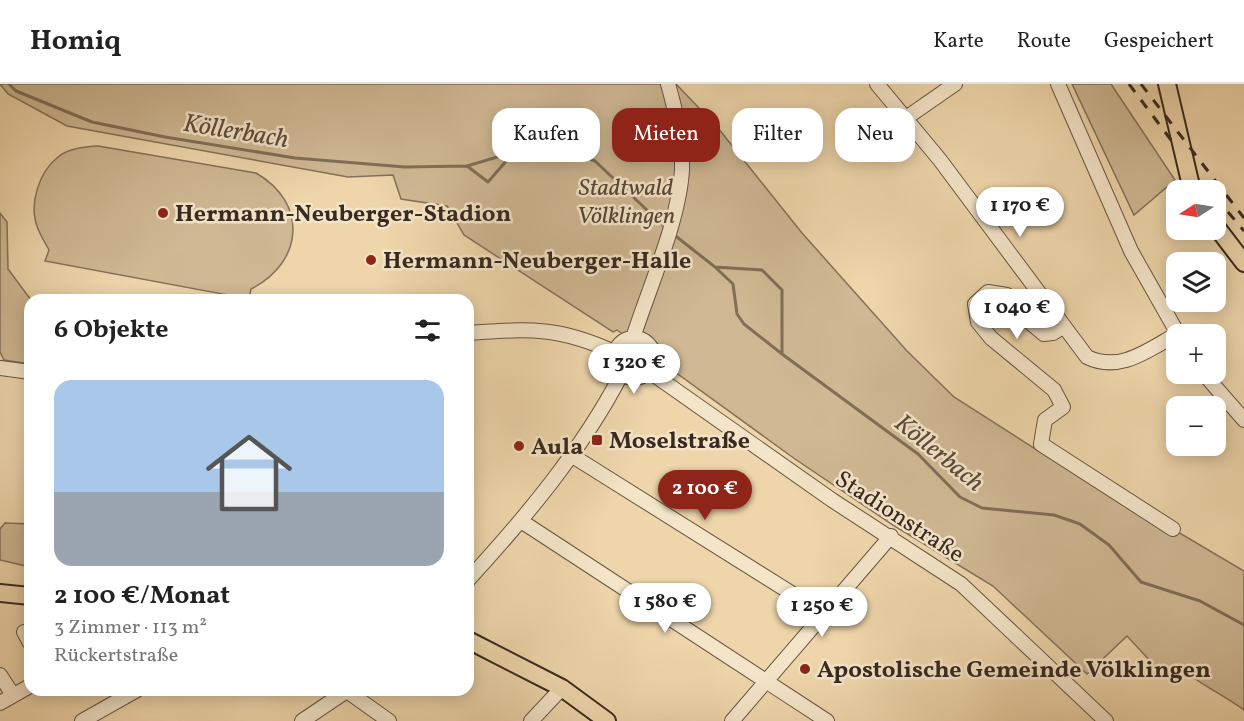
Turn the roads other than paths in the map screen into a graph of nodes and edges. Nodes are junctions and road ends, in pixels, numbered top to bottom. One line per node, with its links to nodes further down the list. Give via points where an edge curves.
1 (668, 84): 15 (street, via 678,126 682,171 668,232)
2 (877, 84): 6 (street)
3 (955, 84): 7 (street)
4 (1058, 84): 12 (street, via 1131,251)
5 (1167, 84): 9 (main road)
6 (897, 108)
7 (915, 112)
8 (915, 129): 13 (street)
9 (1190, 180)
10 (1226, 239): 11 (main road)
11 (1244, 263)
12 (1172, 324)
13 (1064, 326): 16 (street, via 1087,357 1099,363 1117,364); 26 (street, via 1044,334 1007,295 988,292 975,304 978,322 991,338 1054,390 1064,407 1046,420 1041,444)
14 (474, 333): 17 (street, via 551,330)
15 (633, 338): 17 (street, via 618,345); 20 (street, via 644,340 652,349)
16 (1166, 340)
17 (614, 352): 21 (street, via 613,361)
18 (0, 368): 19 (street)
19 (24, 371)
20 (650, 372): 21 (street, via 642,378); 27 (street, Stadionstraße, via 832,500)
21 (621, 375): 24 (street)
22 (1213, 384): 23 (street)
23 (1244, 420)
24 (571, 455): 25 (street); 31 (street)
25 (521, 521): 28 (street); 34 (street)
26 (1173, 529)
27 (891, 536): 31 (street); 49 (street, Stadionstraße, via 961,584)
28 (474, 573)
29 (0, 593): 30 (main road)
30 (24, 595)
31 (823, 613): 34 (street)
32 (474, 643): 35 (main road)
33 (0, 675): 37 (street)
34 (766, 680): 47 (street); 48 (street)
35 (562, 688): 45 (street); 46 (main road)
36 (24, 689): 37 (street)
37 (13, 695): 41 (street)
38 (125, 696): 42 (street)
39 (335, 696): 43 (street)
40 (347, 696): 44 (street)
41 (0, 703)
42 (81, 721)
43 (302, 721)
44 (389, 721)
45 (531, 721)
46 (607, 721)
47 (732, 721)
48 (826, 721)
49 (1106, 721)

